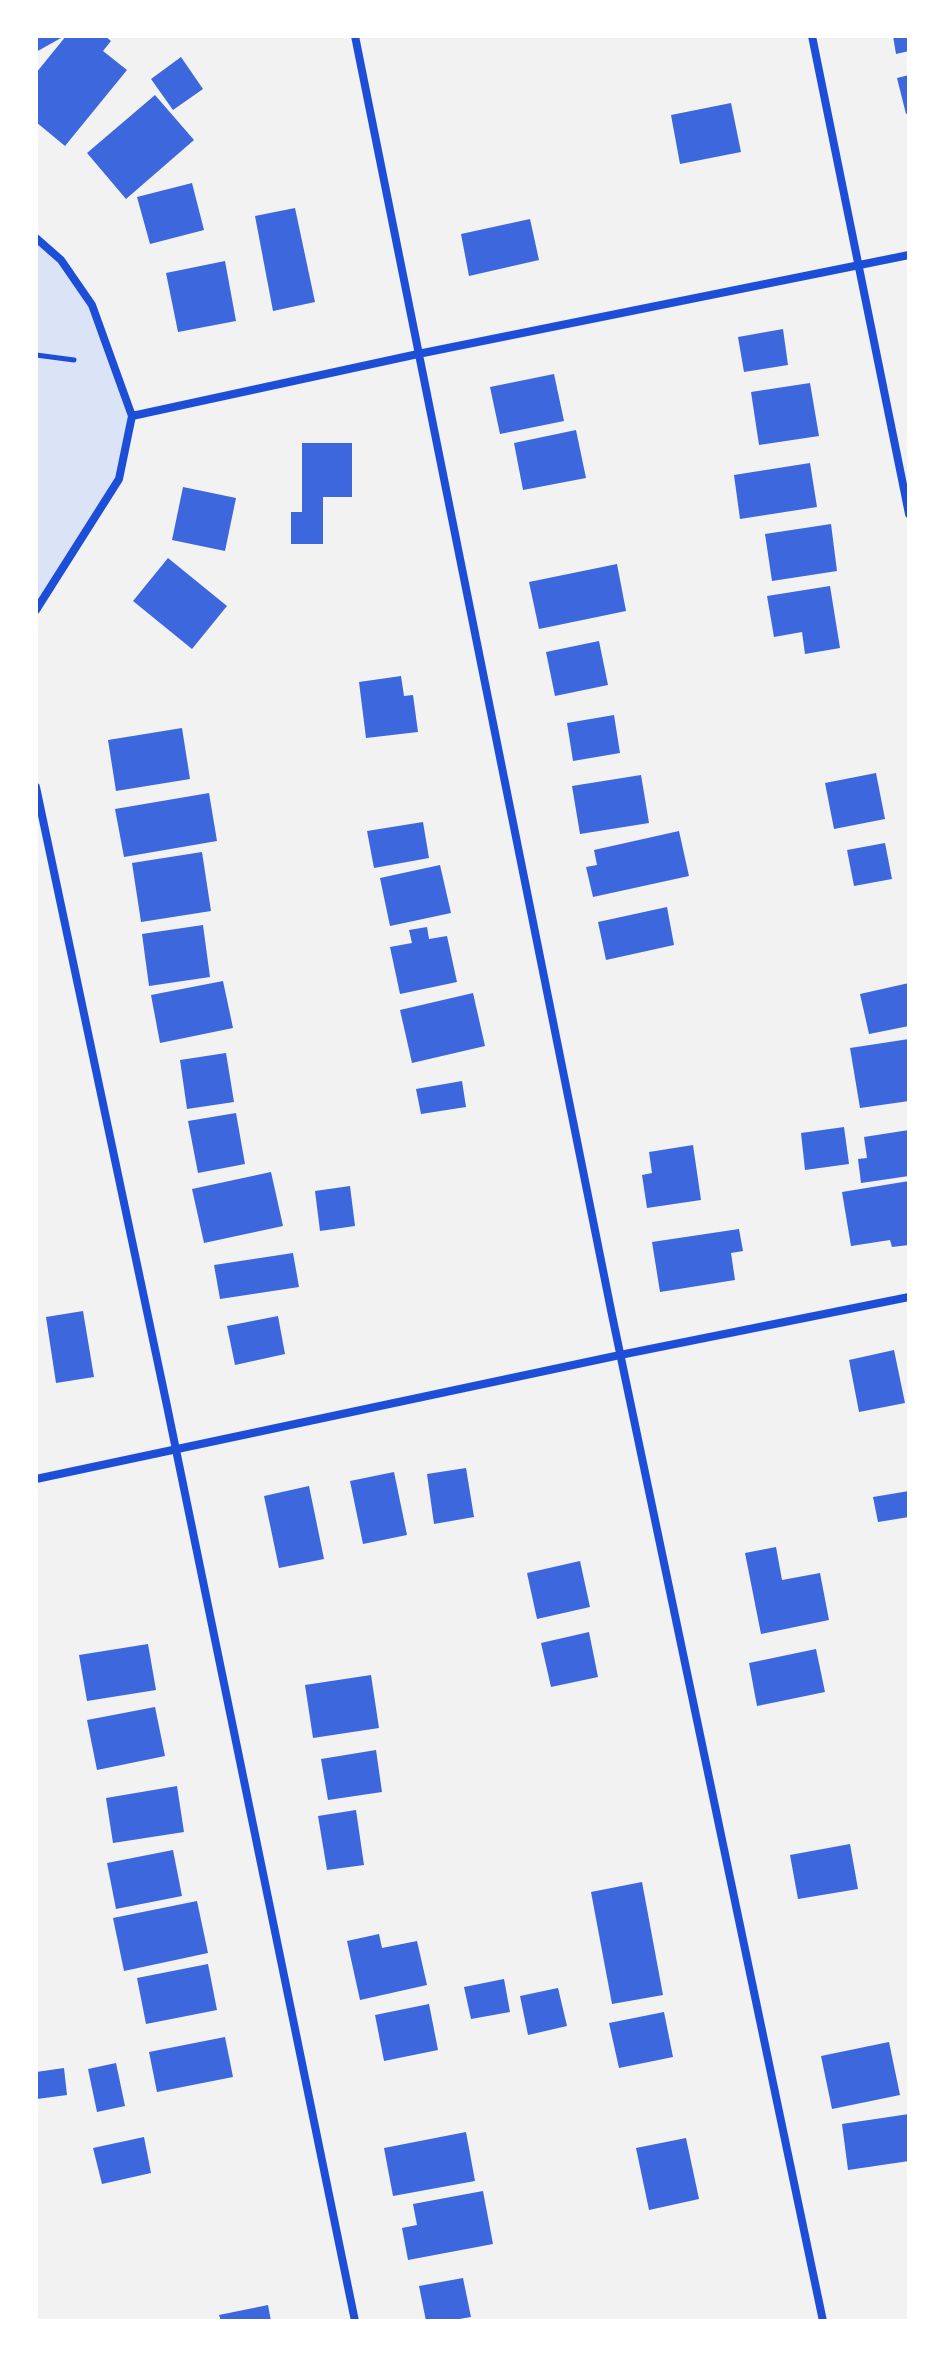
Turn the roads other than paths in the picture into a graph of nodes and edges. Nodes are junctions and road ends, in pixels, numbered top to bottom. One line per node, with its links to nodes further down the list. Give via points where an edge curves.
1 (355, 36): 6 (street)
2 (812, 36): 5 (street)
3 (36, 238): 7 (street, via 61,260 92,305)
4 (909, 255): 5 (street)
5 (858, 265): 6 (street); 8 (street)
6 (418, 354): 7 (street); 12 (street)
7 (132, 416): 9 (street, via 119,479)
8 (909, 514)
9 (36, 610)
10 (36, 787): 13 (street)
11 (909, 1297): 12 (street)
12 (620, 1355): 13 (street); 16 (street)
13 (176, 1451): 14 (street); 15 (street)
14 (36, 1479)
15 (355, 2321)
16 (823, 2321)

